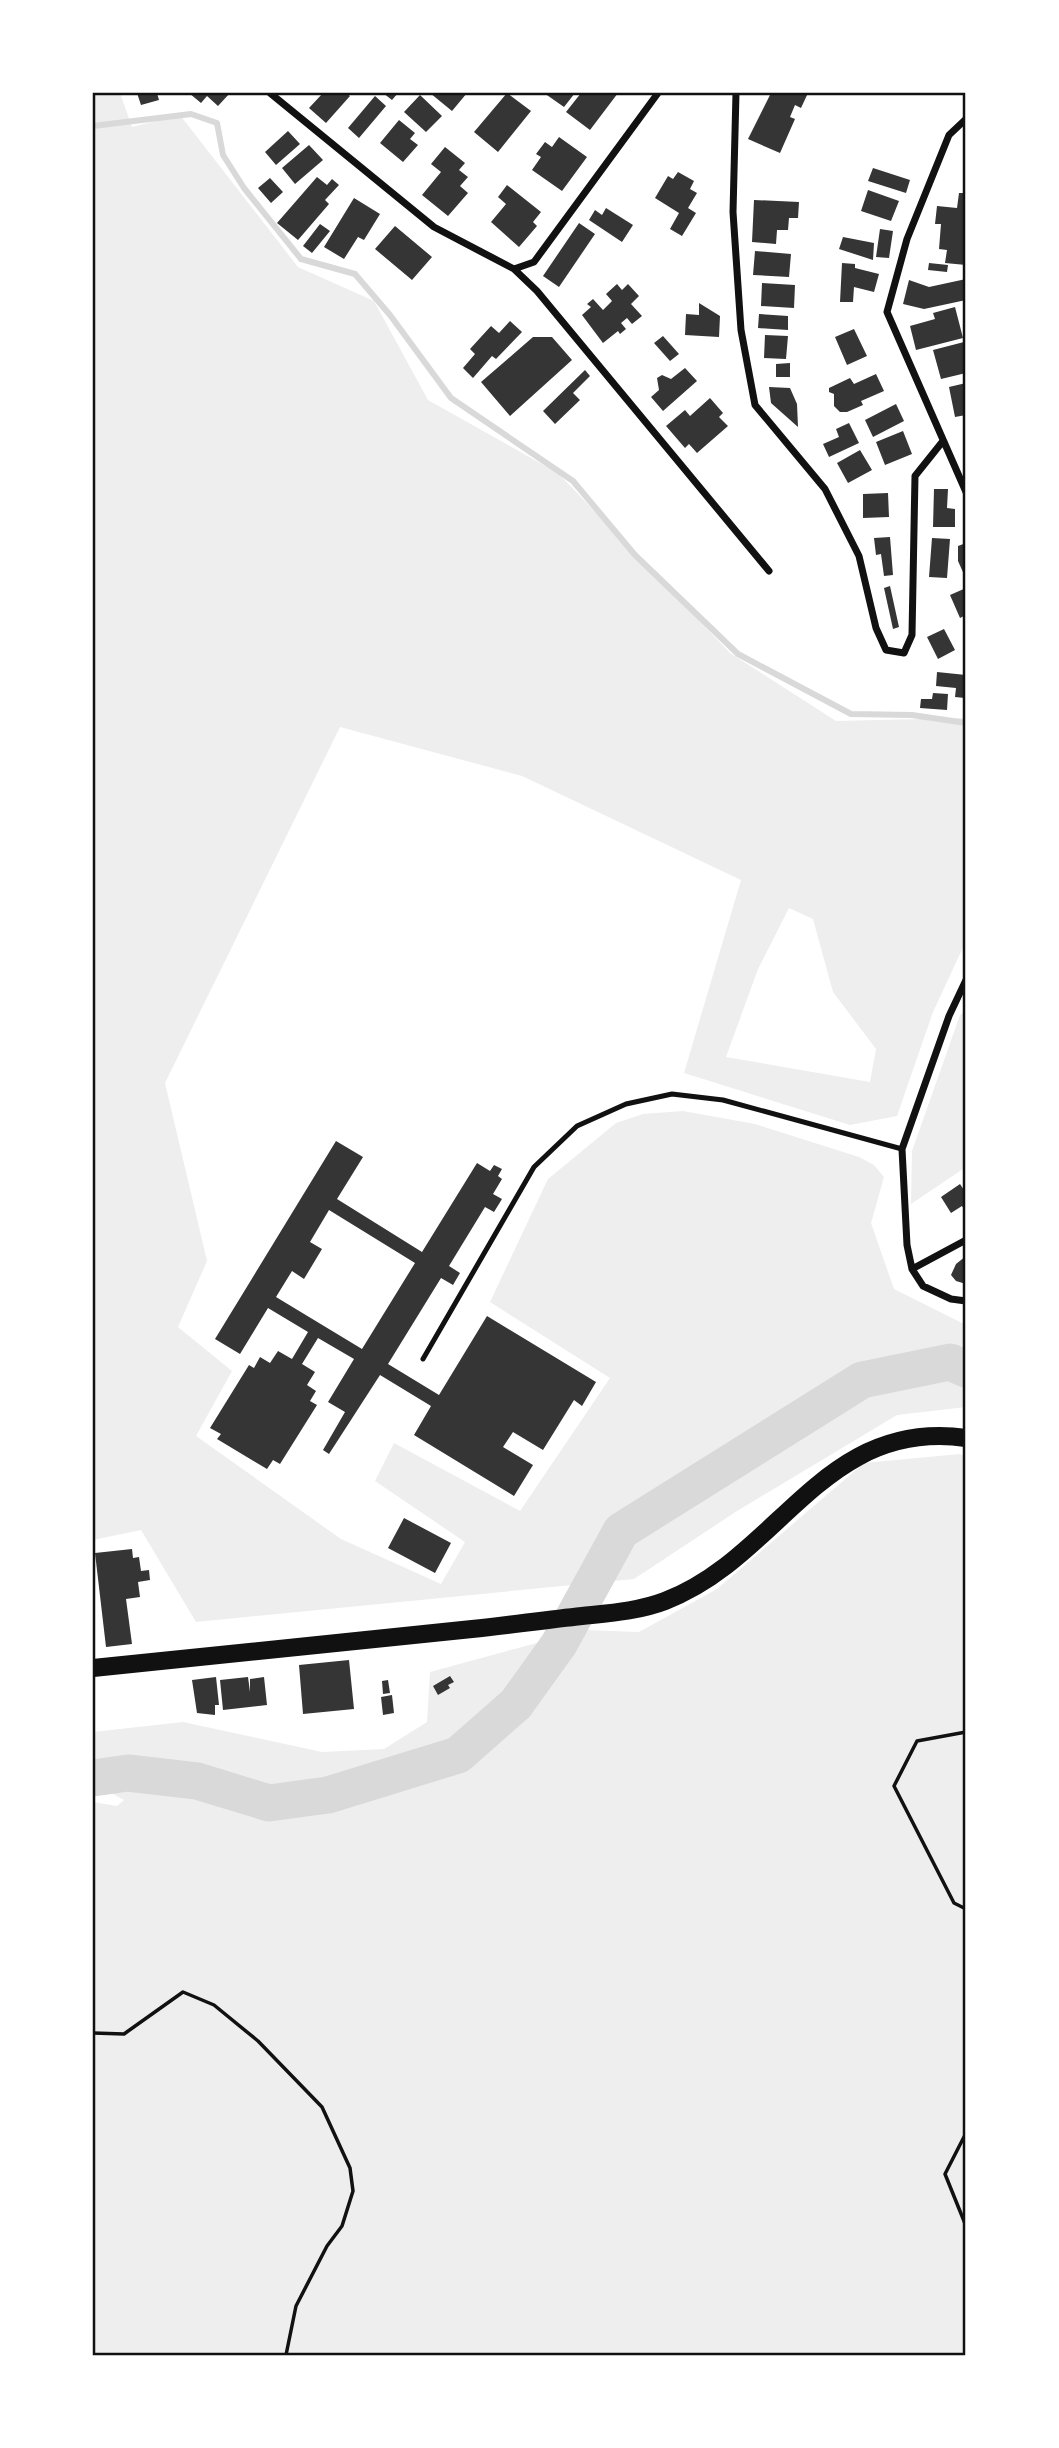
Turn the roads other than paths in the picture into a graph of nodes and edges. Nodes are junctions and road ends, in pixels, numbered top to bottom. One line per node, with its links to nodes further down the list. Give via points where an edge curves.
1 (270, 93): 5 (street, via 434,227)
2 (658, 93): 5 (street, via 534,262)
3 (736, 93): 6 (street, via 733,212 741,330 755,405 825,489 859,556 876,628 886,650 904,653 912,635 915,476)
4 (966, 118): 6 (street, via 949,135 907,239 887,312)
5 (514, 269): 8 (street, via 537,290)
6 (943, 441): 7 (street)
7 (966, 492)
8 (769, 571)
9 (966, 980): 10 (street)
10 (902, 1149): 12 (street); 14 (lane, via 723,1100 672,1094 626,1104 589,1120 534,1167)
11 (966, 1240): 12 (street)
12 (912, 1269): 13 (street, via 923,1286)
13 (966, 1301)
14 (424, 1359)
15 (966, 1438): 16 (main road, via 925,1436 861,1454 830,1474 712,1577 664,1601 507,1625)
16 (93, 1668)

